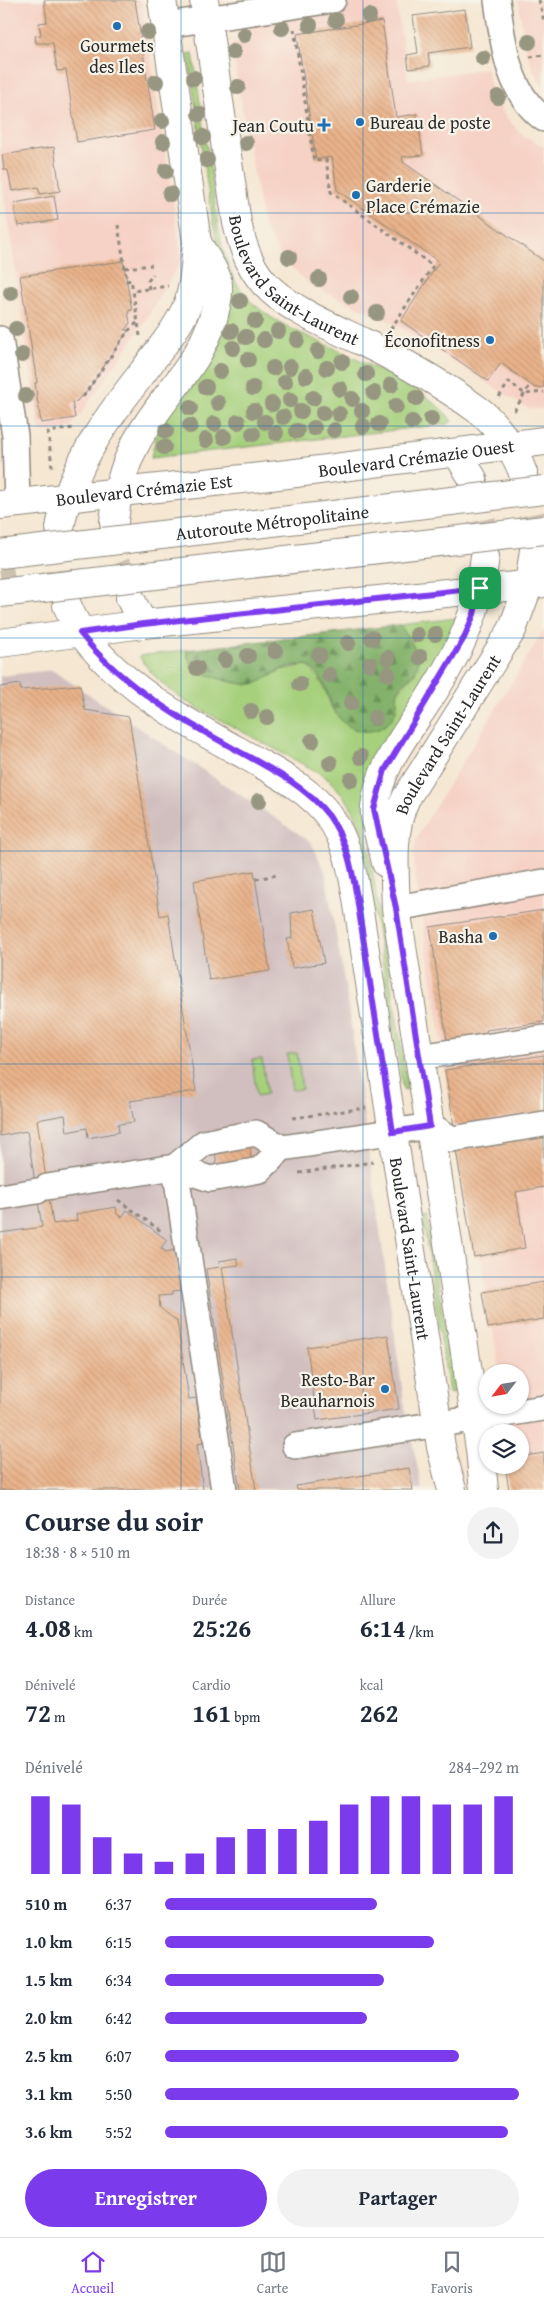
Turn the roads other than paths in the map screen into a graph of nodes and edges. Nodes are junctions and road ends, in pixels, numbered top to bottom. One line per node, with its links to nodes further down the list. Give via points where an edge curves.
1 (333, 0): 3 (street)
2 (497, 0): 5 (street, via 507,60 517,87)
3 (205, 9): 4 (street); 9 (main road, Boulevard Saint-Laurent, via 237,223 244,251 255,271 270,289 295,307 403,362 472,405 490,420)
4 (164, 13): 6 (main road)
5 (544, 119)
6 (197, 242): 15 (main road, via 217,279 217,301 211,329 200,352 140,435 126,464); 16 (main road, via 193,281 182,315 102,427)
7 (0, 339): 17 (street, via 15,436)
8 (544, 442): 9 (main road, Boulevard Crémazie Ouest)
9 (509, 446): 10 (main road, Boulevard Crémazie Ouest); 11 (main road, Boulevard Saint-Laurent)
10 (457, 453): 12 (main road, Boulevard Crémazie Ouest); 13 (main road)
11 (523, 473)
12 (288, 474): 15 (main road, Boulevard Crémazie Est)
13 (473, 479)
14 (544, 490): 21 (main road, Autoroute Métropolitaine, bridge)
15 (118, 493): 16 (main road, Boulevard Crémazie Est); 18 (main road)
16 (67, 498): 17 (main road, Boulevard Crémazie Est); 19 (main road)
17 (8, 504)
18 (114, 522)
19 (60, 528)
20 (539, 540): 23 (main road, Boulevard Saint-Laurent); 25 (main road, bridge)
21 (0, 554)
22 (485, 556): 24 (main road)
23 (536, 583): 24 (main road); 32 (main road, Boulevard Saint-Laurent, via 507,640 403,805 395,846)
24 (480, 588): 28 (main road); 32 (main road, via 464,638 395,752 380,784 374,809)
25 (0, 593)
26 (130, 598): 28 (main road)
27 (67, 605): 29 (main road, Boulevard Saint-Laurent)
28 (143, 624): 29 (main road)
29 (80, 633): 30 (main road); 37 (main road, Boulevard Saint-Laurent, via 119,674 163,706 304,791 339,831 355,883)
30 (0, 643)
31 (544, 882): 32 (street)
32 (396, 908): 34 (main road, Boulevard Saint-Laurent)
33 (544, 1038): 34 (street)
34 (419, 1057): 36 (main road, Boulevard Saint-Laurent)
35 (544, 1124): 36 (street, via 452,1139)
36 (430, 1126): 37 (street); 42 (main road, Boulevard Saint-Laurent)
37 (393, 1132): 38 (street); 42 (main road, Boulevard Saint-Laurent)
38 (282, 1148): 39 (street, via 260,1170 239,1174 210,1179); 39 (street, via 256,1134 228,1138 204,1143)
39 (175, 1167): 40 (street); 44 (street)
40 (0, 1197)
41 (544, 1408): 42 (street)
42 (456, 1421): 43 (street); 45 (main road, Boulevard Saint-Laurent); 46 (main road, Boulevard Saint-Laurent, via 483,1472)
43 (295, 1446)
44 (224, 1490)
45 (452, 1490)
46 (484, 1490)

